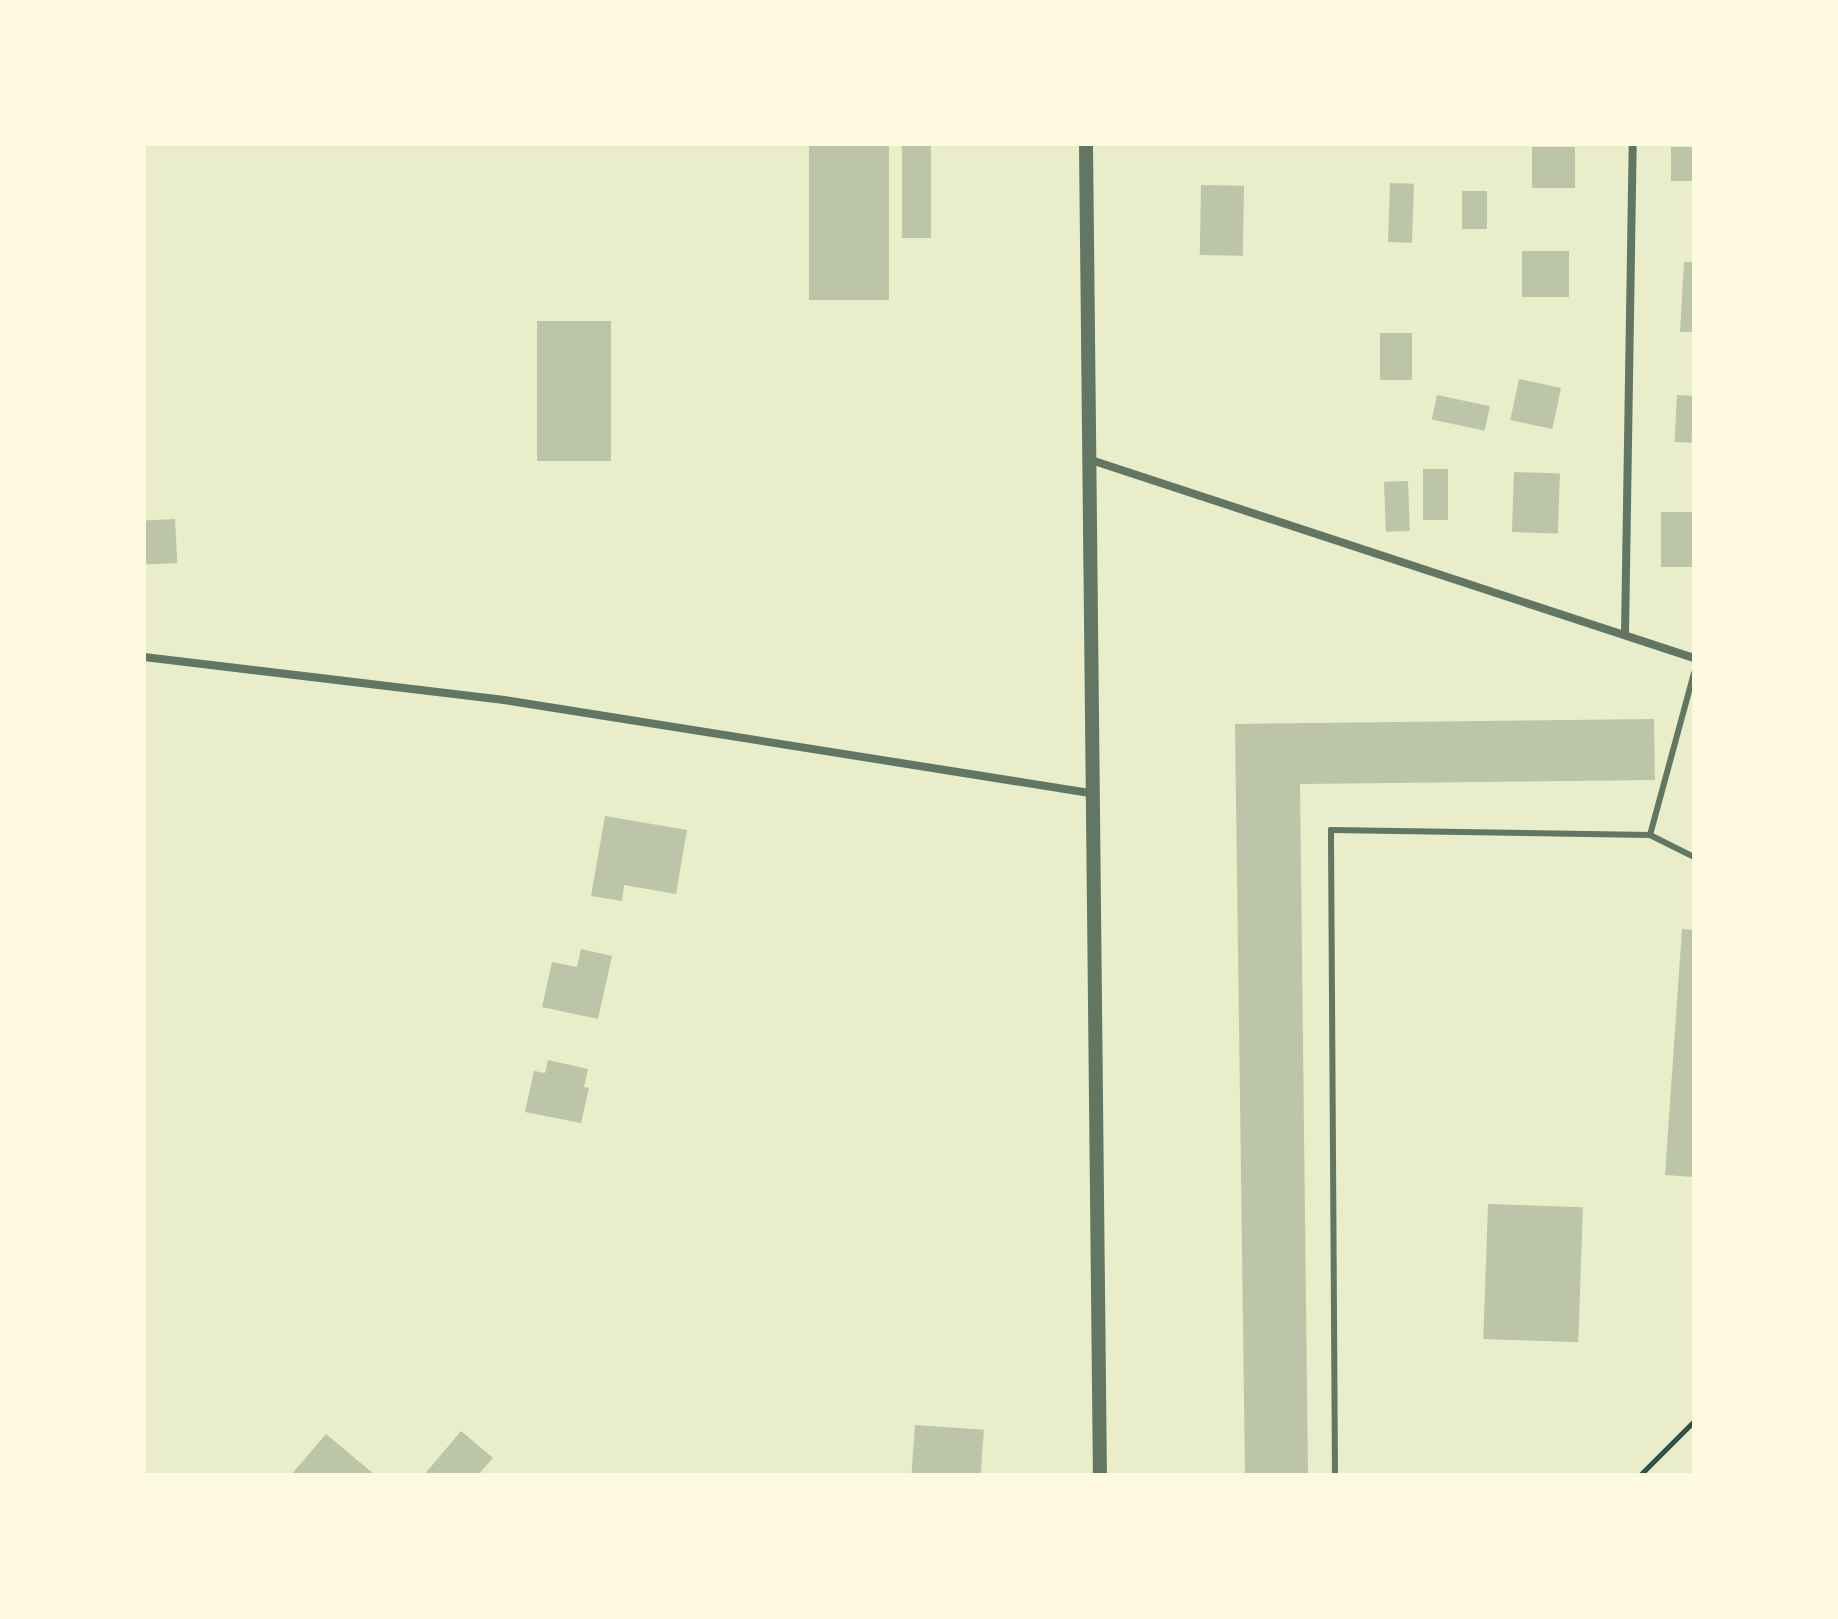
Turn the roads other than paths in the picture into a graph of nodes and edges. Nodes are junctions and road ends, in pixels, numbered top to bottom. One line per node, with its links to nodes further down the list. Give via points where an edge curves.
1 (1086, 144): 3 (street)
2 (1633, 144): 4 (street)
3 (1091, 460): 4 (street); 8 (street)
4 (1625, 634): 6 (street)
5 (144, 657): 8 (street, via 504,700)
6 (1694, 658)
7 (1694, 673): 9 (lane)
8 (1090, 793): 11 (street)
9 (1650, 835): 10 (lane); 12 (lane, via 1331,830)
10 (1694, 857)
11 (1100, 1475)
12 (1335, 1475)

